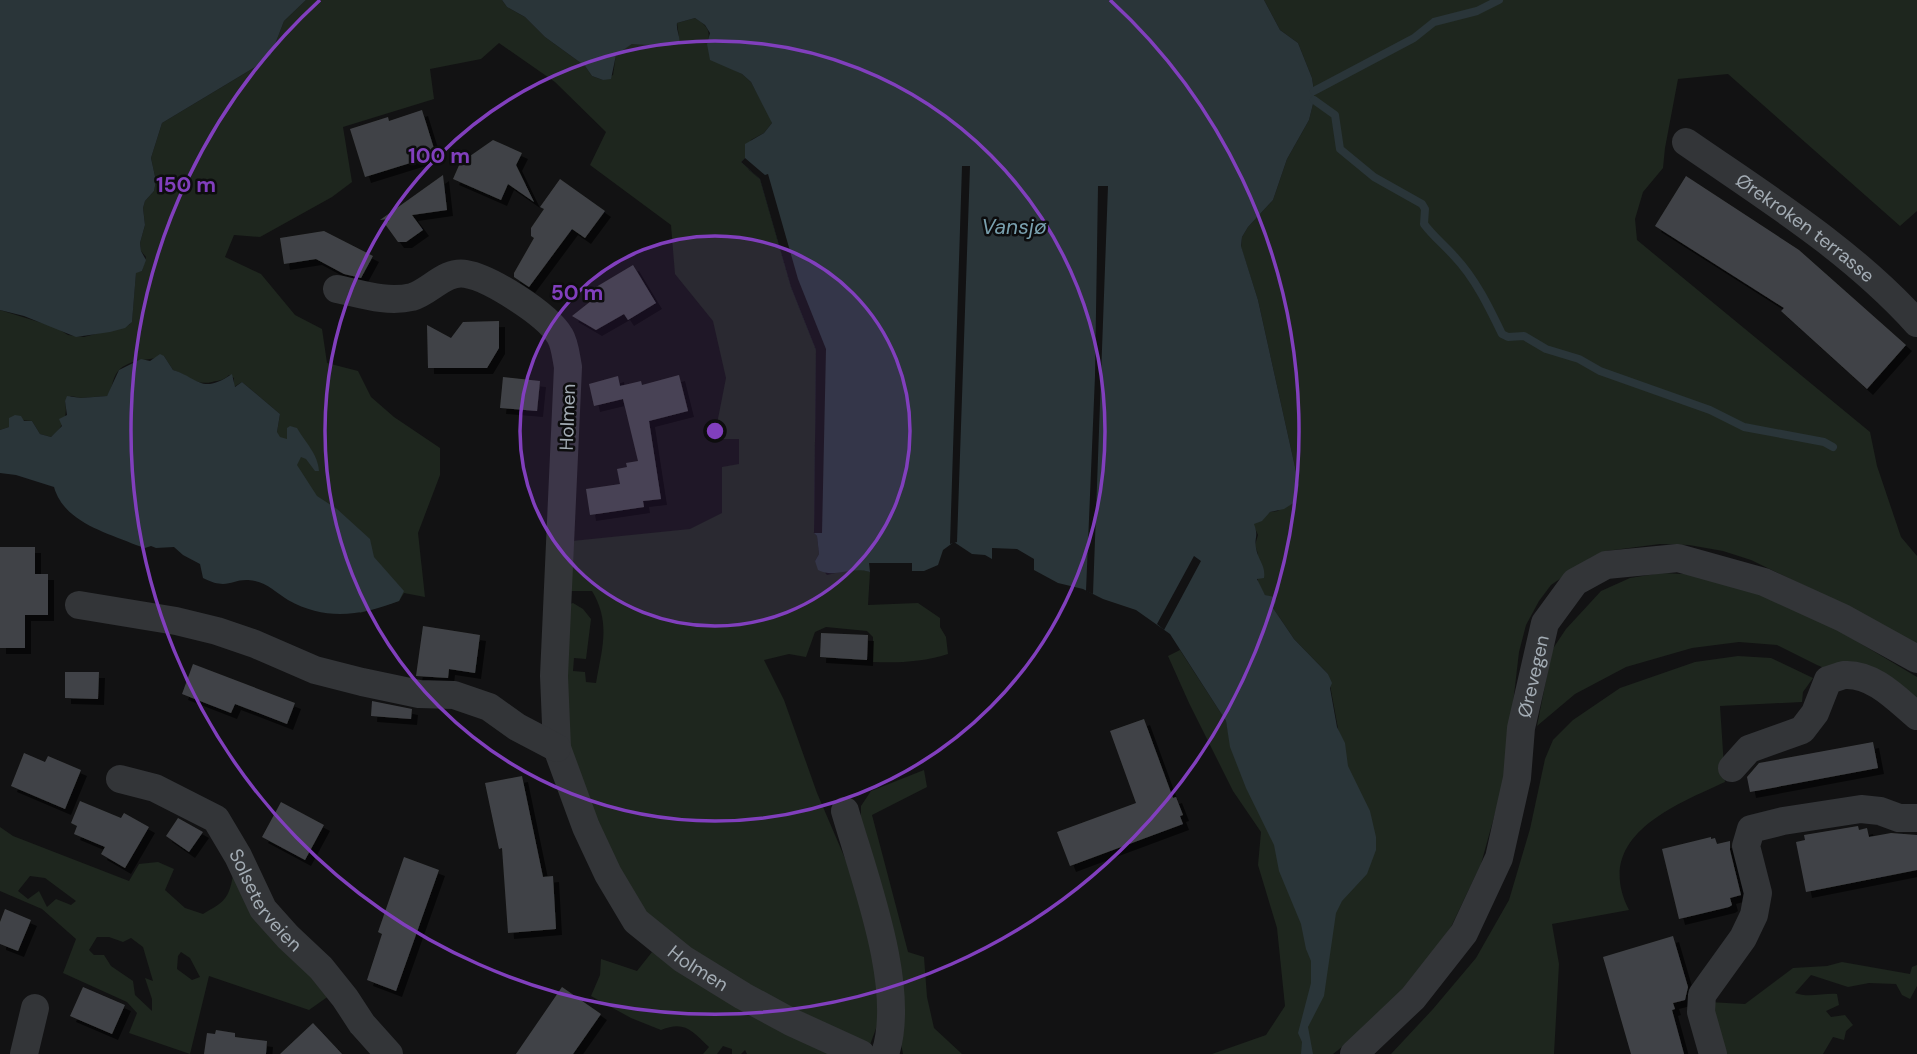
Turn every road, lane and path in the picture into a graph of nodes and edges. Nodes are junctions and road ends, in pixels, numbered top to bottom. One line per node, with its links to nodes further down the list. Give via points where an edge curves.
1 (1686, 142): 3 (street, Ørekroken terrasse, via 1850,257)
2 (337, 289): 7 (street, Holmen, via 383,299 413,297 448,276 464,273 520,300 560,336 568,367 554,676)
3 (1917, 323)
4 (79, 605): 7 (street, via 217,631 315,670 362,682 419,694 454,695 489,707)
5 (1917, 659): 17 (street, Ørevegen, via 1764,582 1678,558 1606,565 1575,582 1545,622 1499,858 1464,933 1413,998)
6 (1917, 716): 8 (street, via 1868,680 1845,675 1828,680 1815,713 1802,730 1749,749)
7 (557, 748): 15 (street, Holmen, via 586,827 636,921 683,959 743,996)
8 (1732, 768)
9 (120, 779): 14 (street, Solseterveien, via 155,788 216,819 263,909 321,968)
10 (845, 811): 16 (street, via 885,955 891,1012)
11 (1917, 818): 18 (street, via 1861,808 1751,829 1746,846 1758,893 1754,915 1702,995 1701,1012)
12 (36, 1008): 13 (street)
13 (24, 1054)
14 (389, 1054)
15 (861, 1054)
16 (885, 1054)
17 (1354, 1054)
18 (1713, 1054)

